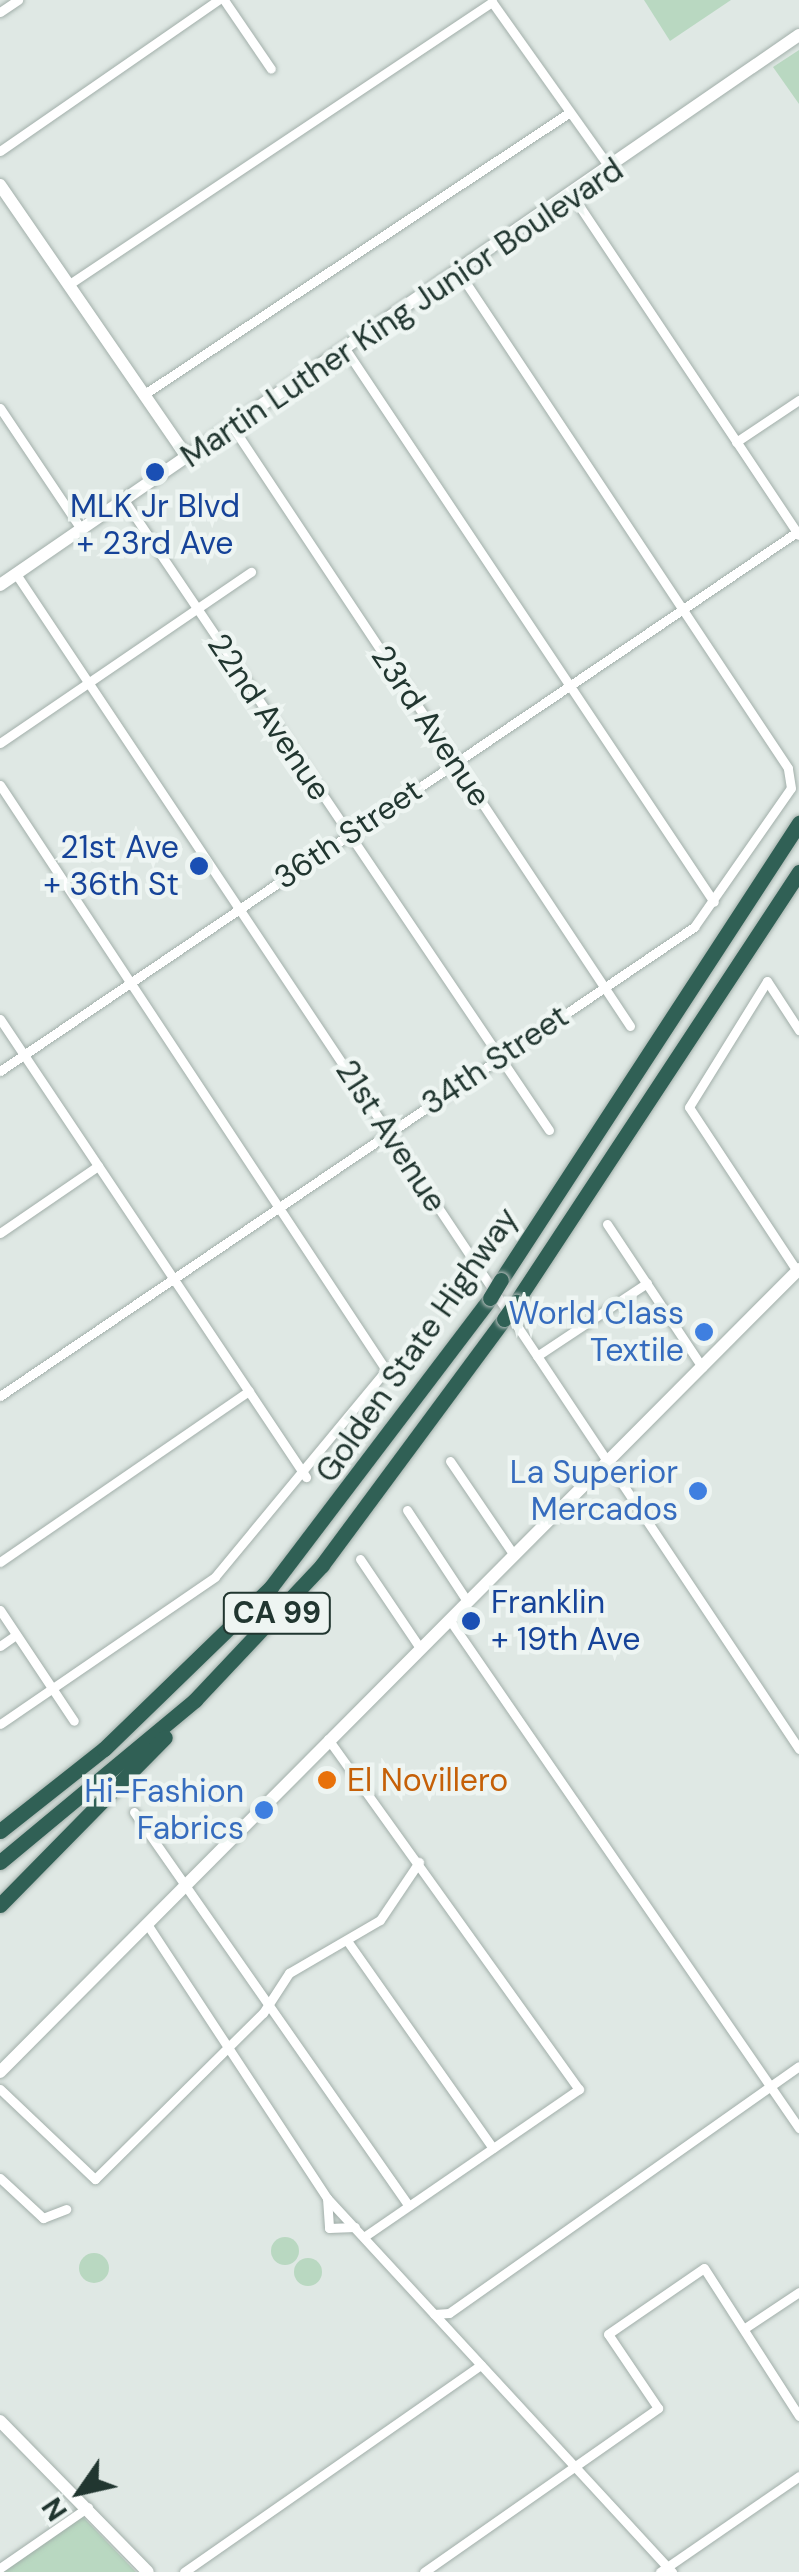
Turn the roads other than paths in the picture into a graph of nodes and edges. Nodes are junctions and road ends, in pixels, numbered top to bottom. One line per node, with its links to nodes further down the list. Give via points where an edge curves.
1 (18, 0): 4 (street)
2 (221, 0): 6 (street); 8 (street)
3 (492, 2): 7 (street); 13 (street)
4 (0, 12)
5 (799, 36): 9 (main road, Martin Luther King Junior Boulevard)
6 (271, 69)
7 (567, 114): 9 (street); 15 (street)
8 (0, 152)
9 (612, 172): 11 (main road, Martin Luther King Junior Boulevard)
10 (0, 185): 13 (main road)
11 (574, 198): 12 (main road, Martin Luther King Junior Boulevard); 19 (street)
12 (460, 274): 14 (main road, Martin Luther King Junior Boulevard); 28 (street)
13 (68, 284): 15 (main road)
14 (346, 350): 18 (main road, Martin Luther King Junior Boulevard); 30 (street)
15 (143, 395): 20 (main road)
16 (799, 400): 19 (street)
17 (0, 408): 22 (street)
18 (232, 426): 20 (main road, Martin Luther King Junior Boulevard); 32 (street, 23rd Avenue)
19 (736, 442): 23 (street)
20 (187, 457): 21 (main road, Martin Luther King Junior Boulevard)
21 (124, 500): 22 (main road, Martin Luther King Junior Boulevard); 27 (street, 22nd Avenue)
22 (81, 530): 25 (main road, Martin Luther King Junior Boulevard)
23 (798, 533): 28 (street, 36th Street)
24 (251, 572): 27 (street)
25 (16, 574): 26 (main road, Martin Luther King Junior Boulevard); 29 (street, 21st Avenue)
26 (0, 585)
27 (197, 609): 29 (street); 35 (street, 22nd Avenue)
28 (684, 611): 30 (street, 36th Street); 37 (street, 34th Street, via 792,778)
29 (89, 682): 31 (street); 38 (street, 21st Avenue)
30 (569, 685): 32 (street, 36th Street); 37 (street)
31 (0, 742)
32 (455, 762): 35 (street, 36th Street); 40 (street, 23rd Avenue)
33 (0, 785): 39 (street)
34 (799, 823): 80 (highway, Golden State Highway / CA 99, bridge, via 490,1298 271,1587 104,1750)
35 (348, 835): 38 (street, 36th Street); 45 (street, 22nd Avenue)
36 (799, 872): 74 (highway, Golden State Highway / CA 99, bridge, via 394,1477)
37 (714, 902): 40 (street, 34th Street, via 694,927)
38 (240, 908): 39 (street, 36th Street); 48 (street, 21st Avenue)
39 (131, 982): 44 (street, 36th Street); 50 (street)
40 (604, 986): 42 (street, 23rd Avenue); 45 (street, 34th Street)
41 (0, 1018): 44 (street)
42 (630, 1026)
43 (799, 1030): 53 (street, via 766,981 689,1107)
44 (24, 1054): 46 (street, 36th Street); 49 (street)
45 (497, 1058): 47 (street, 22nd Avenue); 48 (street, 34th Street)
46 (0, 1070)
47 (549, 1130)
48 (388, 1132): 50 (street, 34th Street); 56 (street, 21st Avenue)
49 (98, 1166): 52 (street); 54 (street)
50 (282, 1207): 54 (street, 34th Street); 62 (street, via 386,1370)
51 (607, 1224): 55 (street)
52 (0, 1232)
53 (798, 1270): 57 (main road)
54 (173, 1278): 58 (street); 59 (street, 34th Street)
55 (646, 1284): 56 (street); 57 (street)
56 (537, 1356): 61 (street, 21st Avenue)
57 (702, 1367): 61 (main road)
58 (248, 1392): 62 (street); 66 (street)
59 (0, 1396)
60 (450, 1461): 64 (street)
61 (606, 1464): 64 (main road); 78 (street, 21st Avenue)
62 (306, 1477): 73 (street, via 215,1577)
63 (407, 1510): 67 (street)
64 (514, 1555): 67 (main road)
65 (360, 1559): 72 (street)
66 (0, 1562)
67 (468, 1601): 69 (main road)
68 (0, 1610): 70 (street)
69 (450, 1618): 72 (main road); 91 (street)
70 (16, 1635): 71 (street); 73 (street)
71 (0, 1646)
72 (420, 1648): 77 (main road)
73 (53, 1689): 75 (street); 76 (street)
74 (195, 1700): 81 (highway, Golden State Highway / CA 99); 84 (highway)
75 (74, 1721)
76 (0, 1724)
77 (328, 1739): 82 (street); 83 (main road)
78 (799, 1749)
79 (134, 1812): 83 (street)
80 (0, 1831)
81 (0, 1862)
82 (419, 1862): 86 (street, via 380,1920); 94 (street, via 579,2089)
83 (185, 1882): 85 (main road); 87 (street)
84 (0, 1905)
85 (146, 1924): 88 (street); 90 (main road)
86 (348, 1942): 87 (street, via 299,1965); 94 (street)
87 (268, 2003): 88 (street); 97 (street)
88 (228, 2046): 92 (street, via 95,2179); 96 (street)
89 (799, 2066): 91 (street)
90 (0, 2071)
91 (770, 2086): 93 (street); 102 (street, via 449,2313)
92 (0, 2089)
93 (799, 2128)
94 (493, 2148): 97 (street)
95 (0, 2178): 98 (street, via 43,2218)
96 (328, 2198): 99 (street); 99 (street, via 329,2228)
97 (409, 2206): 100 (street)
98 (66, 2209)
99 (355, 2228): 100 (street)
100 (364, 2237): 102 (street)
101 (799, 2292): 103 (street)
102 (434, 2314): 104 (street)
103 (745, 2328): 105 (street); 107 (street, via 704,2268 608,2334 658,2408)
104 (481, 2365): 107 (street); 113 (street)
105 (799, 2416)
106 (3, 2428): 109 (main road)
107 (575, 2466): 111 (street); 114 (street)
108 (799, 2476): 111 (street)
109 (88, 2507): 110 (street); 112 (main road)
110 (0, 2568)
111 (667, 2570)
112 (148, 2572)
113 (184, 2572)
114 (424, 2572)

